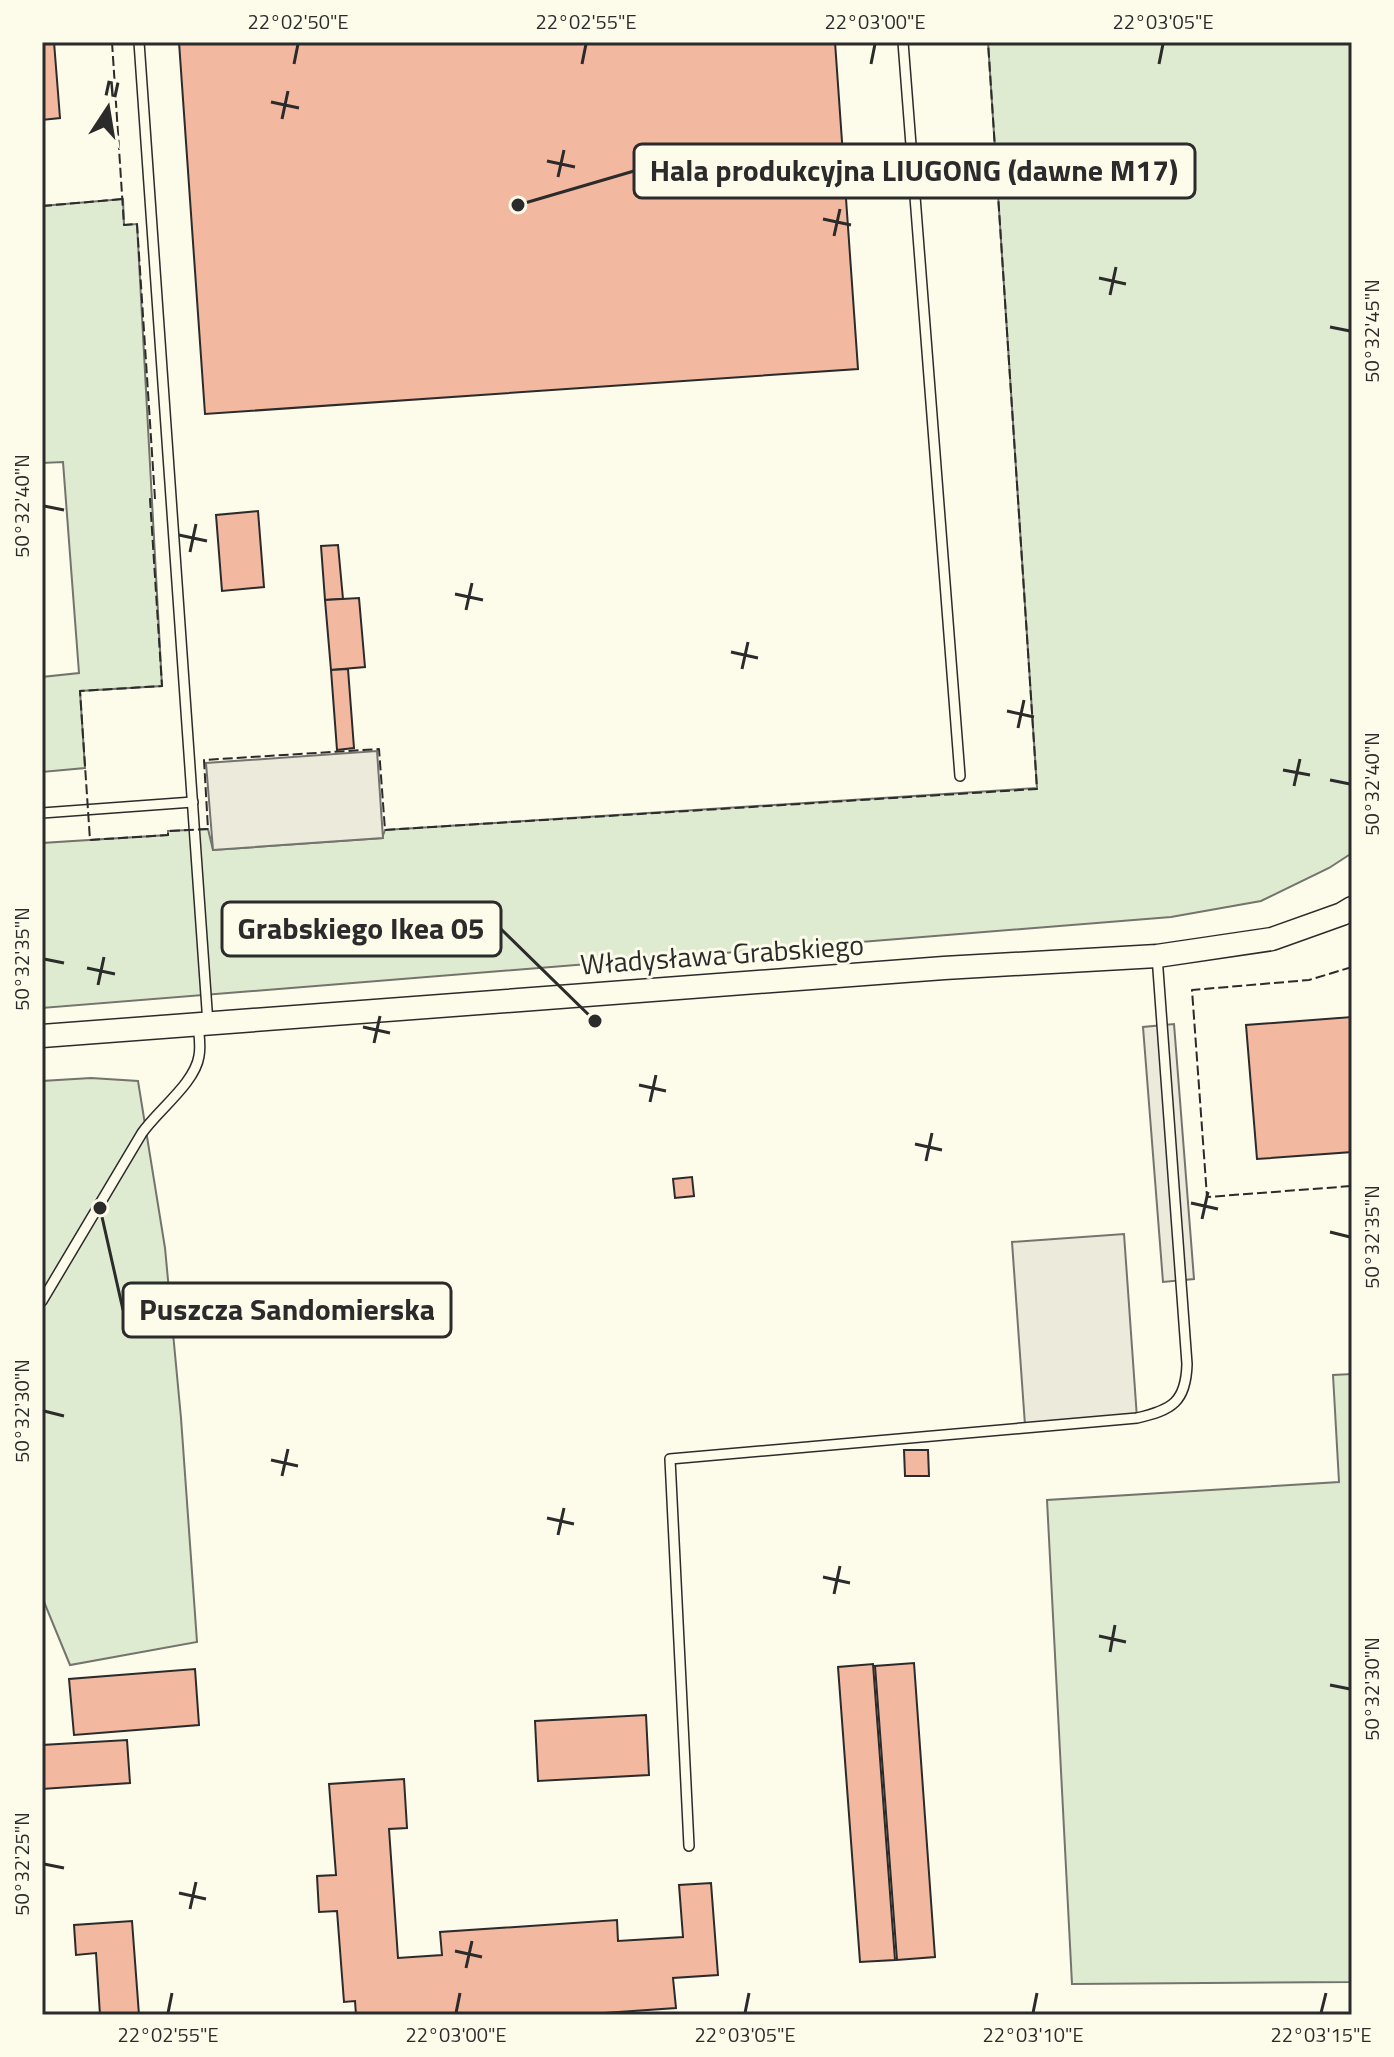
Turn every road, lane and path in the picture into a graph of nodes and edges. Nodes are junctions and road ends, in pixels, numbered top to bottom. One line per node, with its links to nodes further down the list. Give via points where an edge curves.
1 (139, 42): 4 (lane)
2 (903, 42): 3 (lane)
3 (960, 776)
4 (193, 802): 5 (lane); 8 (lane)
5 (42, 813)
6 (1352, 908): 7 (street, Władysława Grabskiego, via 1272,939)
7 (1157, 956): 8 (street, Władysława Grabskiego); 11 (lane, via 1187,1364 1181,1396 1171,1407 1137,1418 670,1459)
8 (203, 1024): 9 (street, Władysława Grabskiego); 10 (lane, via 195,1069 142,1133)
9 (42, 1036)
10 (42, 1301)
11 (689, 1846)

